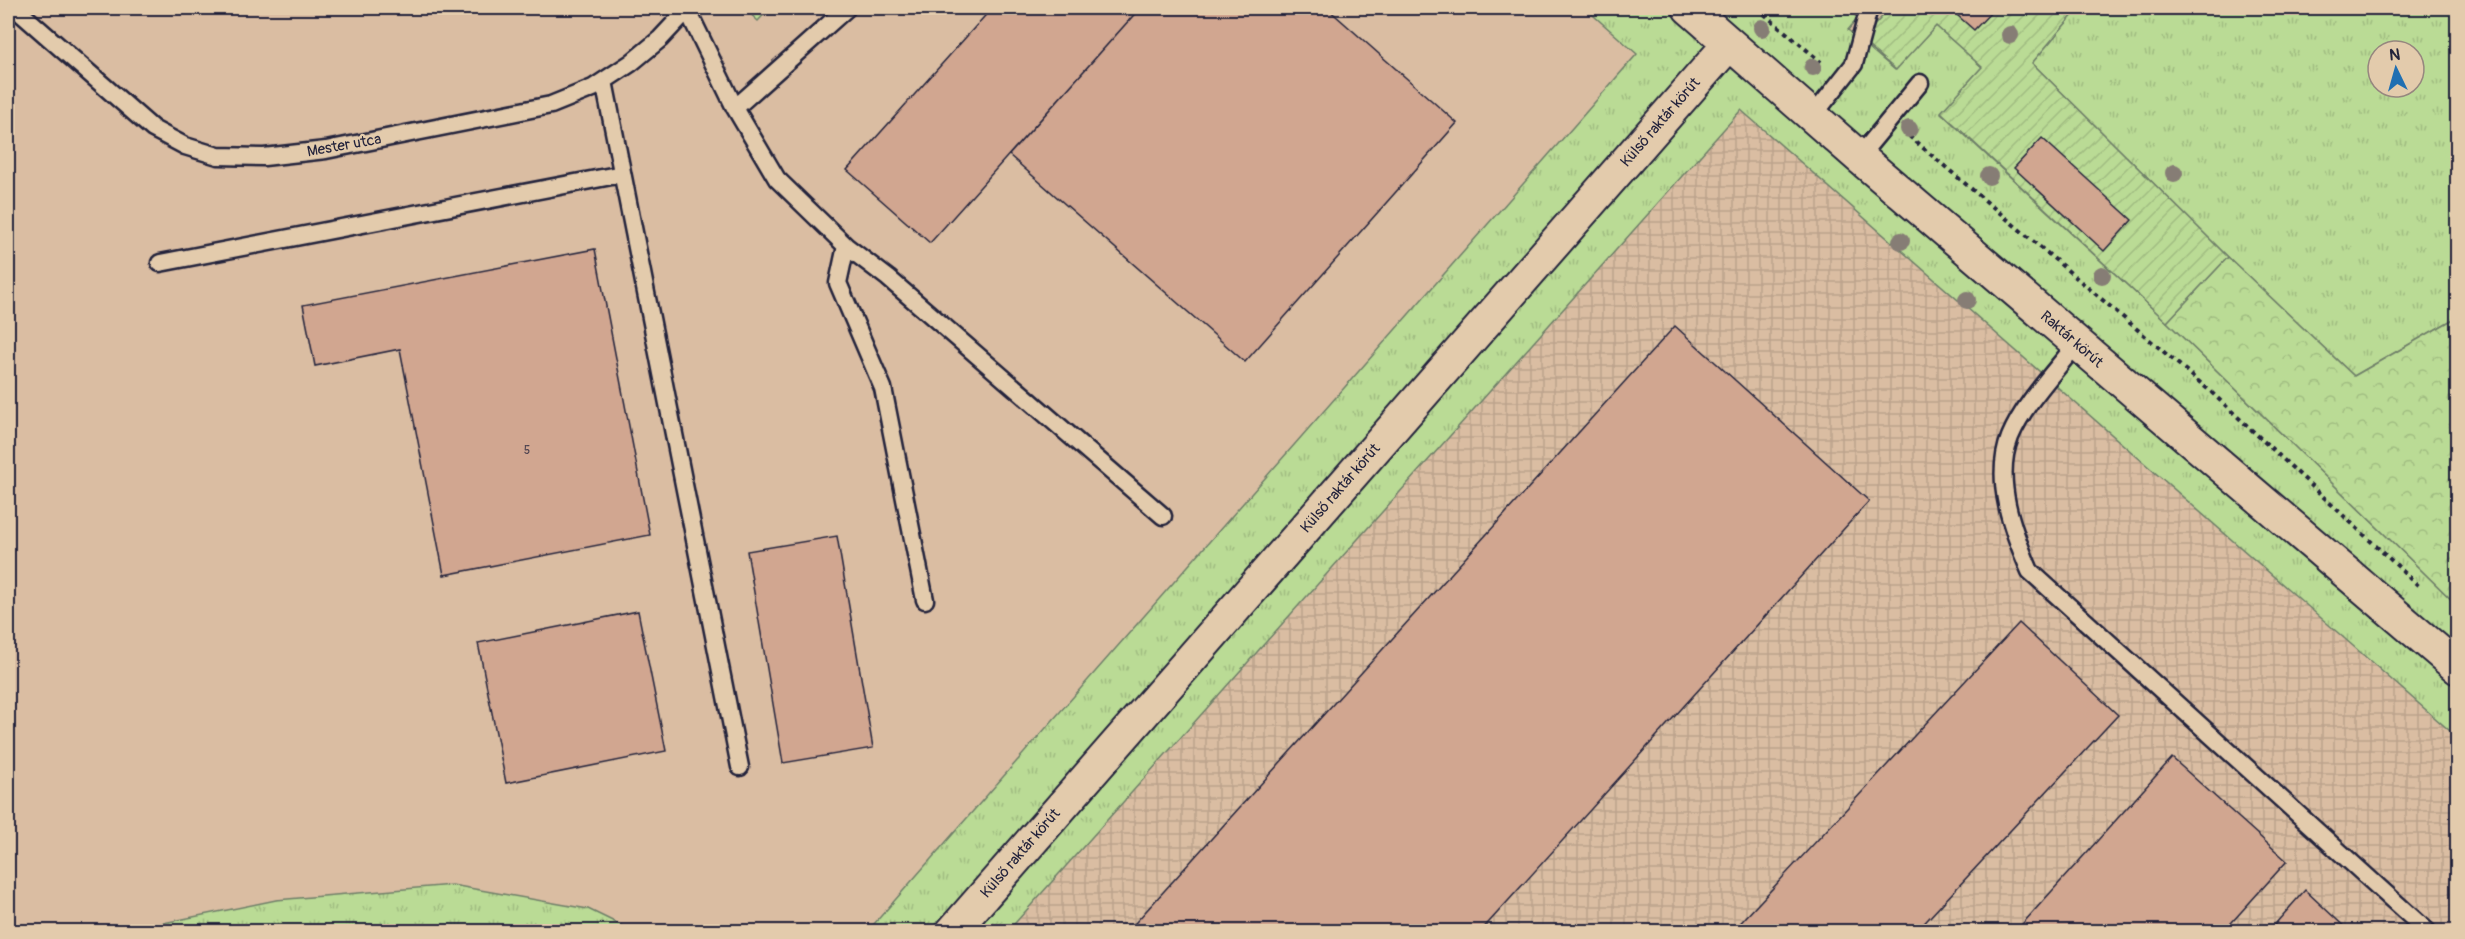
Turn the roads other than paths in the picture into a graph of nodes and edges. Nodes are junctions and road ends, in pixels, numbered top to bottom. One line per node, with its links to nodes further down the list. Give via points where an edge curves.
1 (15, 8): 7 (lane, Mester utca, via 153,129 185,146 218,156 264,157 326,150 482,120 551,105)
2 (688, 8): 7 (lane, Mester utca, via 660,39); 10 (lane)
3 (847, 8): 10 (lane)
4 (1689, 8): 6 (street, Raktár körút)
5 (1869, 8): 9 (lane, via 1854,64)
6 (1729, 44): 9 (street, Raktár körút); 20 (street, Külső raktár körút)
7 (604, 81): 12 (lane)
8 (1920, 84): 11 (lane)
9 (1828, 97): 11 (street, Raktár körút)
10 (735, 108): 13 (lane, via 777,179)
11 (1875, 137): 15 (street, Raktár körút)
12 (622, 174): 14 (lane); 19 (lane)
13 (846, 246): 16 (lane); 17 (lane, via 838,283 883,388)
14 (160, 263)
15 (2077, 343): 18 (street, Raktár körút); 21 (lane, via 2022,415 2005,456 2008,511 2030,571)
16 (1163, 516)
17 (925, 600)
18 (2457, 668)
19 (740, 767)
20 (951, 932)
21 (2428, 932)

